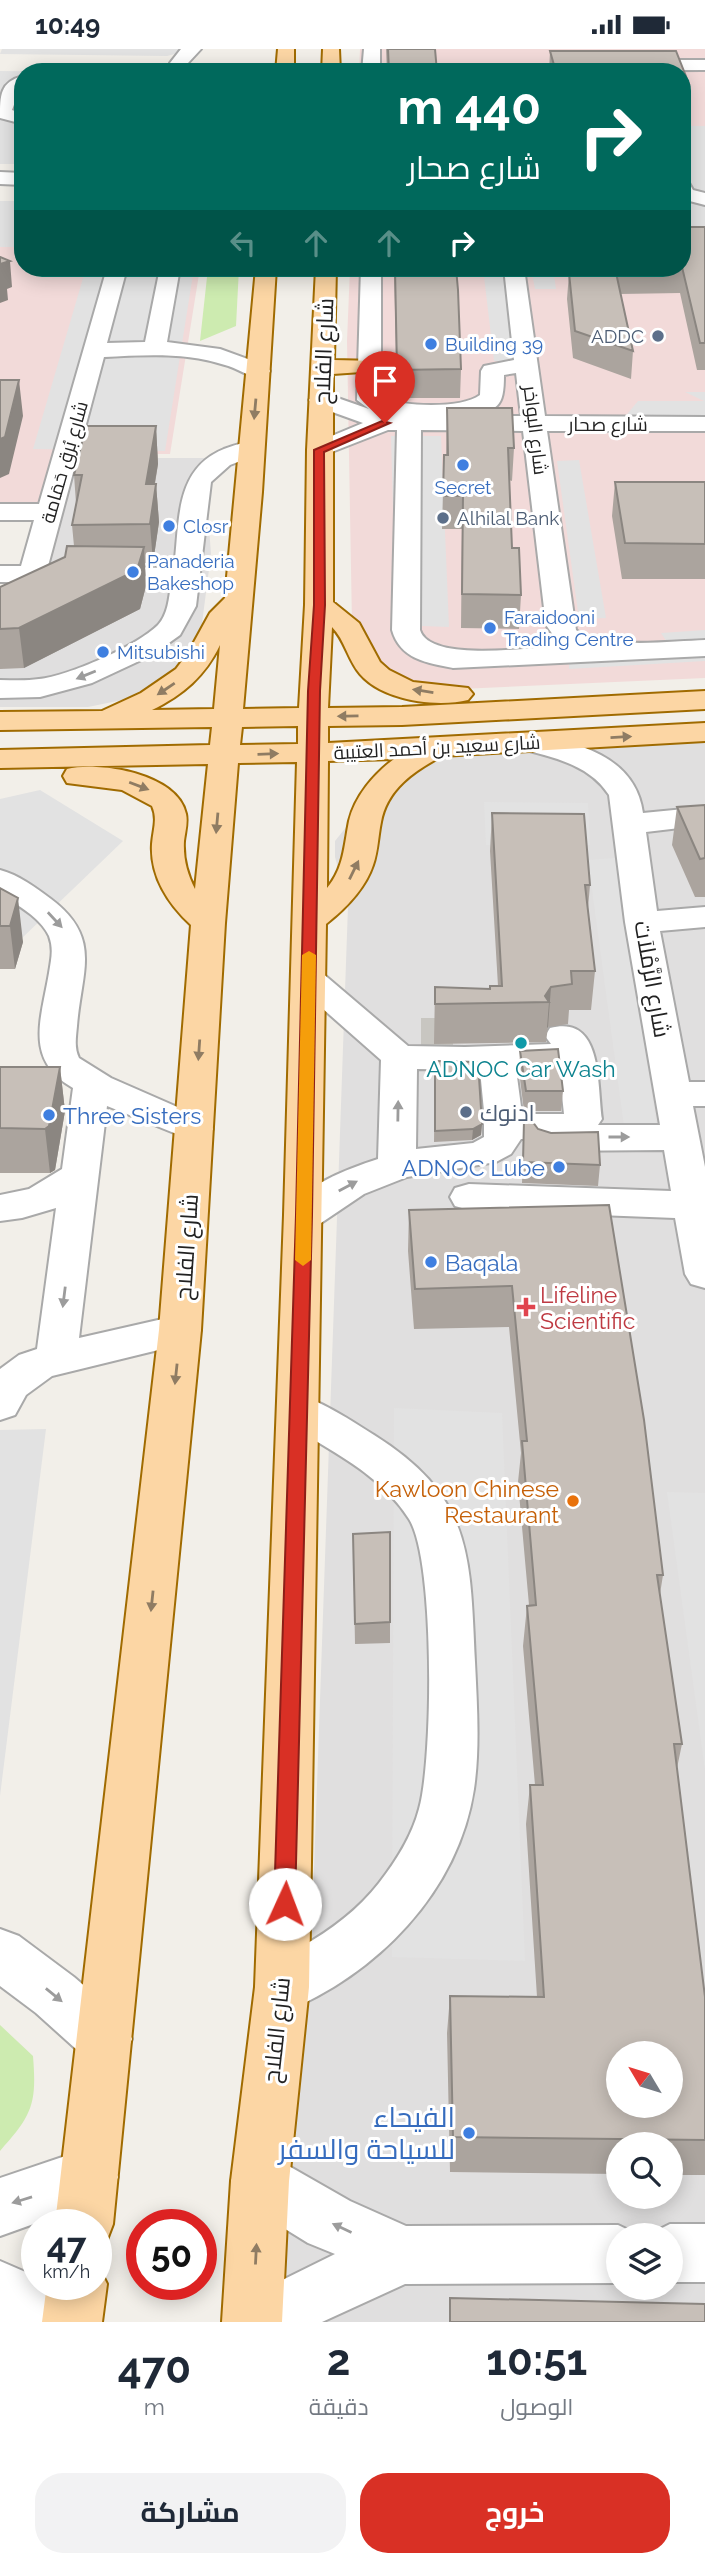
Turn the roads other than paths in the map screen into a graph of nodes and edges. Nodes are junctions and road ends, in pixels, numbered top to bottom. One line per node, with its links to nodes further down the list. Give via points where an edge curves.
1 (193, 49): 2 (street)
2 (179, 63)
3 (14, 94): 4 (street, via 2,112)
4 (14, 118)
5 (0, 180): 6 (street)
6 (0, 190)
7 (115, 277): 16 (street, شارع بُرق حَمَامة)
8 (168, 277): 14 (street)
9 (265, 277): 13 (main road, شارع الفلاح)
10 (326, 277): 17 (main road, شارع الفلاح)
11 (371, 277): 18 (street)
12 (515, 277): 19 (street, شارع البواخر)
13 (261, 325): 15 (street); 20 (main road, شارع الفلاح)
14 (155, 349): 15 (street); 16 (street)
15 (195, 349): 20 (street)
16 (95, 350): 28 (street, شارع بُرق حَمَامة)
17 (322, 366): 18 (main road); 21 (main road, شارع الفلاح)
18 (368, 366): 19 (street, via 369,400 374,404 392,409 466,410 491,401 492,371)
19 (528, 366): 23 (street, شارع البواخر)
20 (259, 371): 25 (main road, شارع الفلاح, one-way to 25)
21 (321, 400): 22 (street, شارع صحار); 26 (main road, شارع الفلاح)
22 (397, 423): 23 (street, شارع صحار); 26 (street, شارع صحار); 35 (street, via 406,630 414,646 453,659)
23 (535, 424): 24 (street, شارع صحار); 35 (street, شارع البواخر, via 562,632 585,646)
24 (705, 424)
25 (252, 448): 31 (street, via 222,459 198,482); 32 (main road, شارع الفلاح)
26 (319, 450): 33 (main road, شارع الفلاح)
27 (0, 512): 28 (street)
28 (50, 512): 30 (street, شارع بُرق حَمَامة)
29 (0, 574): 30 (street)
30 (32, 575): 31 (street)
31 (186, 576): 36 (street, one-way to 36, via 178,618 150,644 61,684)
32 (239, 600): 40 (main road, one-way to 40, via 215,622 202,654 180,679 150,699); 43 (main road, شارع الفلاح)
33 (319, 605): 38 (main road, one-way to 33, via 541,695 440,694 393,684 374,672 344,624); 39 (main road, شارع الفلاح)
34 (705, 647): 35 (street)
35 (644, 651)
36 (0, 689)
37 (705, 700): 38 (main road, شارع سعيد بن أحمد العتيبة)
38 (588, 708): 39 (main road, شارع سعيد بن أحمد العتيبة, one-way to 39)
39 (314, 717): 43 (main road, شارع سعيد بن أحمد العتيبة); 46 (main road, شارع الفلاح)
40 (100, 720): 41 (main road, شارع سعيد بن أحمد العتيبة); 43 (main road, شارع سعيد بن أحمد العتيبة)
41 (0, 721)
42 (705, 732): 44 (main road, شارع سعيد بن أحمد العتيبة, one-way to 42)
43 (225, 736): 46 (main road, شارع سعيد بن أحمد العتيبة, one-way to 46); 47 (main road, شارع سعيد بن أحمد العتيبة); 55 (main road, شارع الفلاح, one-way to 55)
44 (528, 742): 45 (main road, شارع سعيد بن أحمد العتيبة); 50 (street, شارع الرَّمْلاَت, via 571,753 612,776 625,795)
45 (436, 748): 46 (main road, شارع سعيد بن أحمد العتيبة); 53 (main road, one-way to 45, via 328,907 353,874 368,810 380,788 403,767)
46 (313, 753): 53 (main road, شارع الفلاح)
47 (0, 759)
48 (0, 767): 55 (main road, one-way to 55, via 41,776 108,778 156,793 171,813 168,859 176,886)
49 (705, 816): 50 (street)
50 (628, 824): 54 (street, شارع الرَّمْلاَت)
51 (0, 880): 58 (street, one-way to 58, via 44,909 68,939 59,1058 71,1073)
52 (705, 917): 54 (street)
53 (310, 921): 56 (main road, شارع الفلاح)
54 (642, 922): 59 (street, شارع الرَّمْلاَت)
55 (208, 923): 60 (main road, شارع الفلاح, one-way to 60)
56 (309, 979): 57 (street, via 363,1025); 68 (main road, شارع الفلاح)
57 (452, 1055): 61 (street); 61 (street, via 564,1045 583,1119 569,1127); 63 (street, one-way to 57)
58 (92, 1083): 60 (street); 64 (street)
59 (689, 1094): 62 (street, شارع الرَّمْلاَت)
60 (194, 1129): 71 (main road, شارع الفلاح)
61 (502, 1132): 62 (street, one-way to 62); 63 (street, via 498,1145 487,1151 451,1150)
62 (679, 1137): 66 (street, شارع الرَّمْلاَت)
63 (397, 1165): 68 (street, one-way to 63, via 347,1186)
64 (80, 1174): 67 (street, via 51,1195); 69 (street)
65 (469, 1197): 66 (street)
66 (692, 1205): 70 (street, شارع الرَّمْلاَت)
67 (6, 1208): 69 (street, via 44,1222)
68 (304, 1215): 74 (main road, شارع الفلاح)
69 (71, 1242): 72 (street, one-way to 72)
70 (705, 1274)
71 (180, 1330): 72 (street); 77 (main road, شارع الفلاح, one-way to 77)
72 (56, 1359): 73 (street, via 17,1377)
73 (0, 1404)
74 (299, 1411): 76 (main road, شارع الفلاح); 76 (street, via 401,1475 436,1520 446,1547 448,1575 451,1773 439,1824 416,1873 382,1918 336,1956)
75 (0, 1954): 77 (street, one-way to 77)
76 (282, 1987): 78 (main road, شارع الفلاح)
77 (105, 2039): 79 (main road, شارع الفلاح)
78 (260, 2181): 84 (street, one-way to 78, via 329,2222); 89 (main road, شارع الفلاح, one-way to 78)
79 (86, 2201): 80 (street, one-way to 80)
80 (0, 2207)
81 (683, 2253): 82 (street)
82 (705, 2253)
83 (606, 2254): 84 (street)
84 (405, 2255): 90 (street, via 327,2287)
85 (0, 2291): 87 (street)
86 (75, 2300): 88 (main road)
87 (66, 2322)
88 (72, 2322)
89 (251, 2322)
90 (261, 2322)

